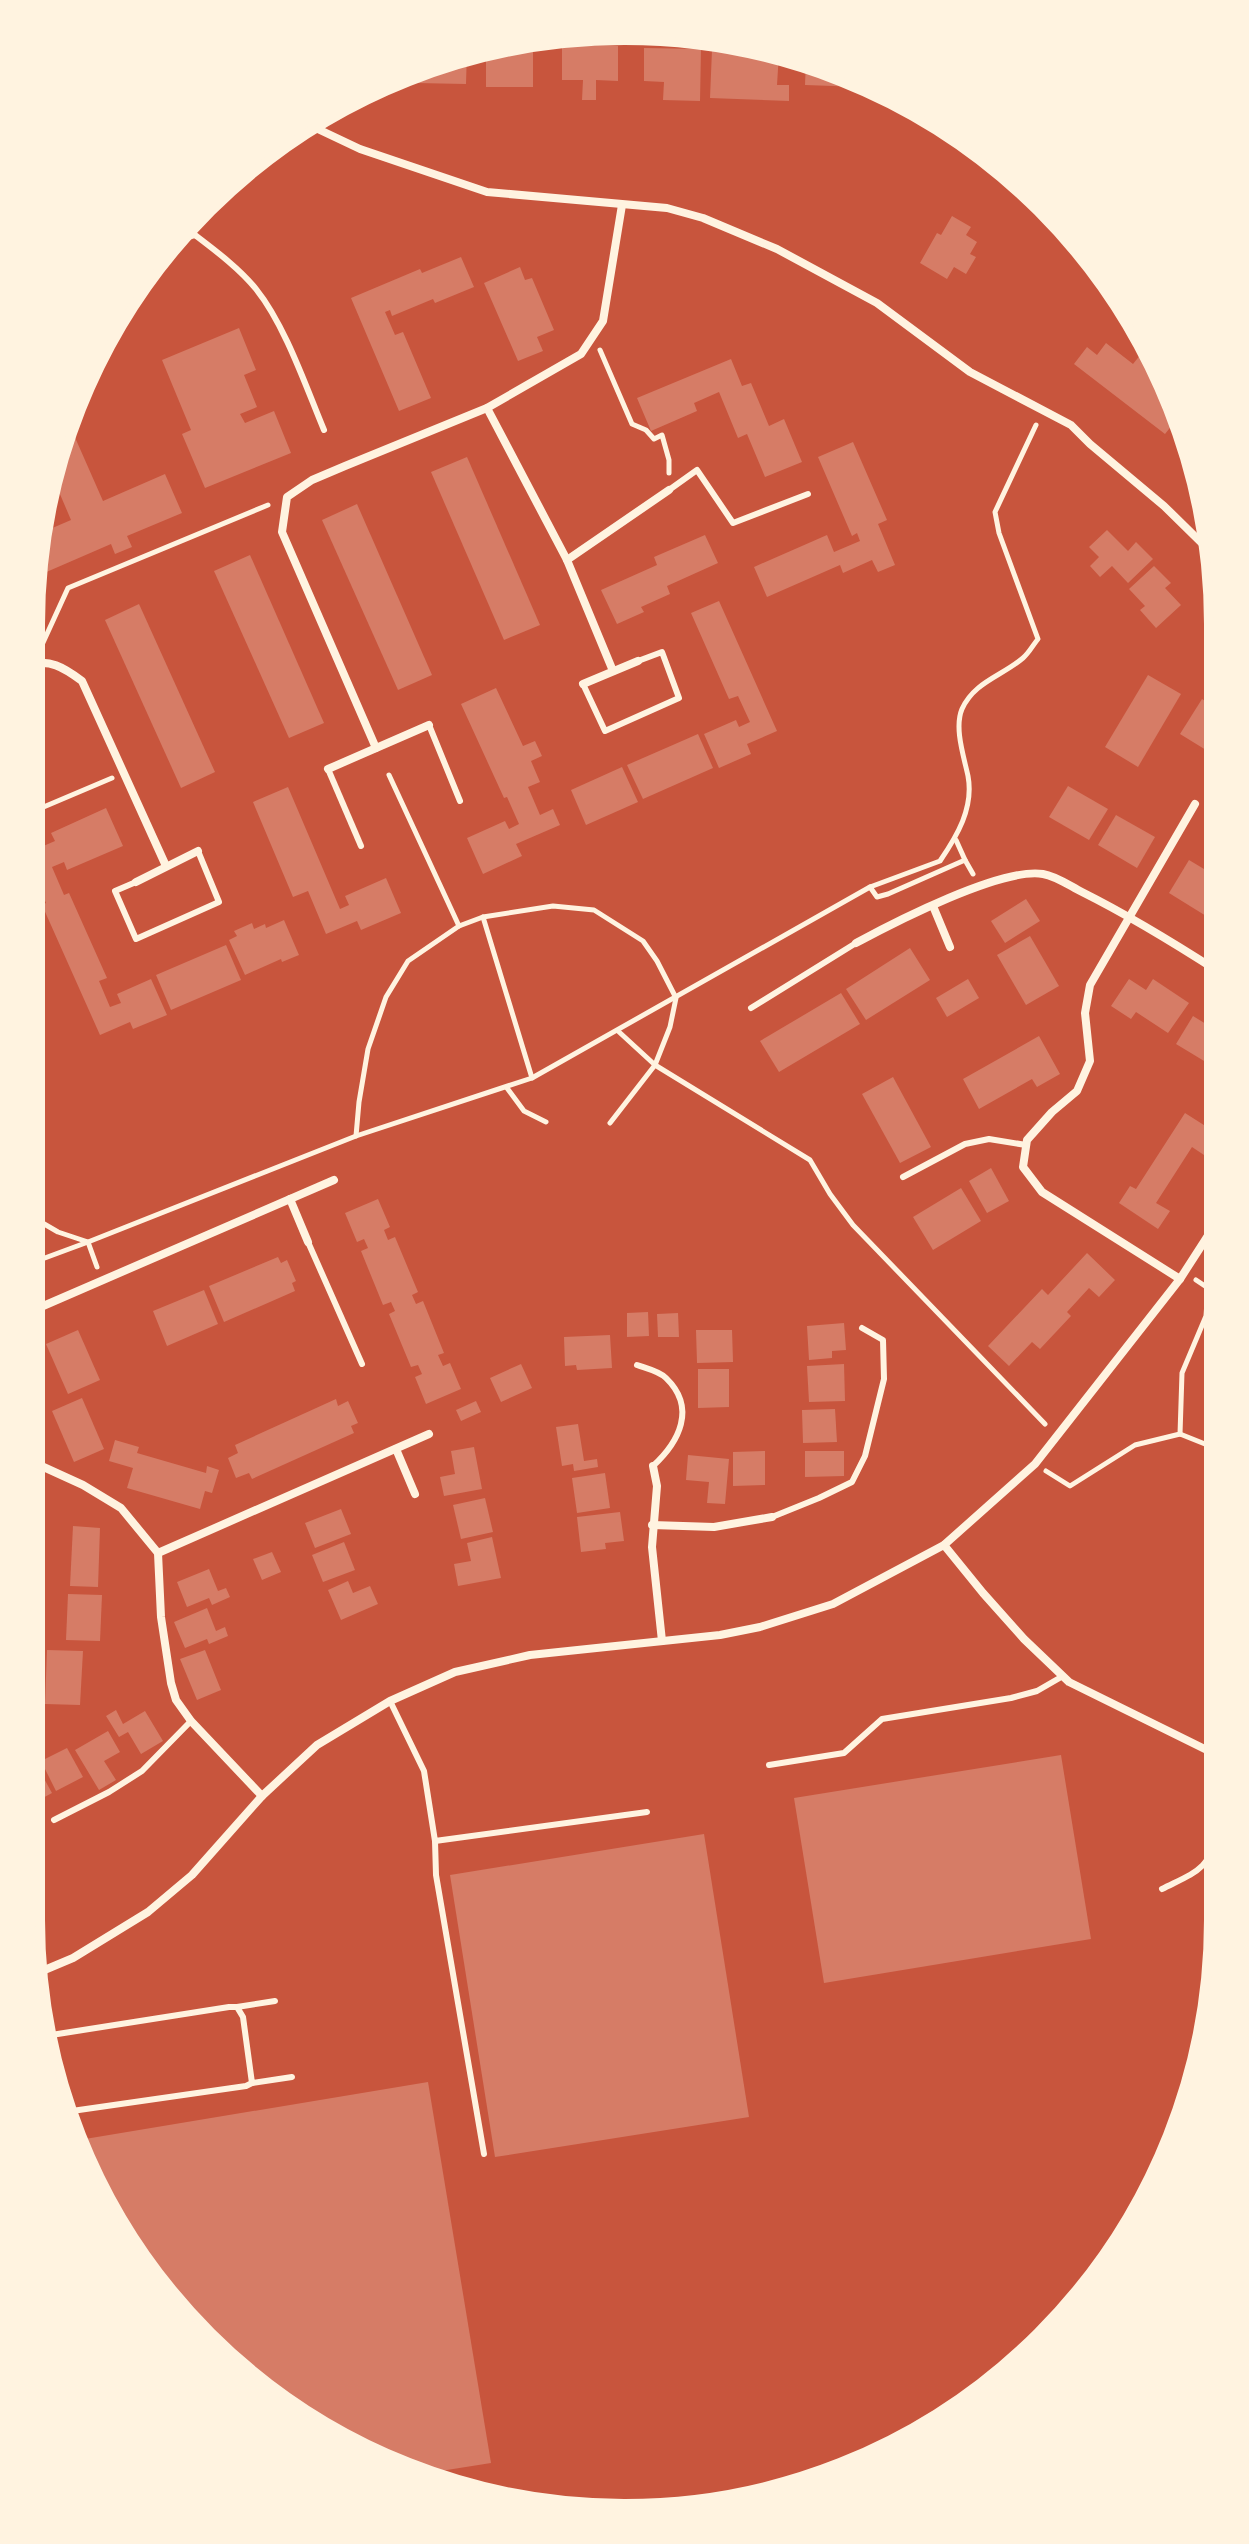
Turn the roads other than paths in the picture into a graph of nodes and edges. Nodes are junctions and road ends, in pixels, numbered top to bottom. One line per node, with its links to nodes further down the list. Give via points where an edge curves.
1 (316, 128): 2 (street, via 360,149 487,192)
2 (622, 205): 4 (street, via 603,321 594,335 581,354); 8 (street, via 667,208 703,218 777,249 877,303 970,372 1071,425)
3 (186, 238): 5 (lane, via 195,235 218,252 256,290 284,338)
4 (487, 408): 9 (street); 15 (street, via 312,480 287,497 282,532)
5 (324, 430)
6 (669, 490): 7 (lane, via 697,470 733,523); 9 (street)
7 (808, 494)
8 (1203, 545)
9 (567, 560): 12 (street)
10 (638, 661): 12 (street); 13 (lane, via 662,652 679,698 605,731)
11 (40, 665): 21 (street, via 61,665 82,681)
12 (613, 671): 13 (street)
13 (583, 684)
14 (429, 725): 15 (street); 17 (lane)
15 (376, 748): 16 (street)
16 (328, 769): 19 (lane)
17 (460, 801)
18 (1195, 804): 24 (street)
19 (361, 846)
20 (198, 851): 21 (street); 22 (lane, via 219,902 136,939 115,891)
21 (166, 866): 22 (street)
22 (136, 882)
23 (933, 906): 24 (street, via 979,886 1045,874); 25 (street); 26 (street)
24 (1130, 916): 27 (street); 29 (street, via 1090,985 1085,1013 1090,1061 1077,1091)
25 (856, 943): 28 (lane)
26 (950, 947)
27 (1209, 966)
28 (751, 1008)
29 (1026, 1145): 30 (lane, via 989,1139 965,1144); 35 (street, via 1023,1167 1042,1192)
30 (903, 1177)
31 (334, 1180): 32 (street)
32 (290, 1199): 34 (street); 36 (street)
33 (1209, 1234): 35 (street)
34 (308, 1242): 38 (lane)
35 (1182, 1276): 47 (street, via 1035,1464)
36 (40, 1307)
37 (862, 1328): 45 (lane, via 883,1340 884,1379 865,1456 852,1482)
38 (362, 1364)
39 (637, 1365): 43 (lane, via 665,1376 680,1398 682,1428)
40 (429, 1434): 41 (street)
41 (396, 1449): 44 (street); 48 (street)
42 (40, 1465): 48 (street, via 121,1508)
43 (653, 1466): 46 (street, via 657,1486)
44 (415, 1494)
45 (772, 1517): 46 (street, via 714,1527)
46 (652, 1525): 49 (street)
47 (944, 1545): 49 (street, via 801,1616 720,1635); 50 (street)
48 (158, 1553): 52 (street, via 171,1683)
49 (662, 1641): 51 (street, via 530,1655 455,1672)
50 (1063, 1676): 53 (street); 54 (lane, via 1011,1698 882,1719 844,1753)
51 (390, 1701): 55 (street, via 317,1745); 58 (lane, via 424,1771)
52 (191, 1721): 55 (street); 57 (lane, via 142,1771)
53 (1209, 1751)
54 (769, 1765)
55 (262, 1796): 61 (street, via 192,1875 148,1912)
56 (647, 1812): 58 (lane)
57 (54, 1820)
58 (435, 1841): 68 (lane, via 436,1875)
59 (1209, 1856): 60 (lane, via 1200,1870)
60 (1162, 1889)
61 (42, 1971)
62 (275, 2001): 63 (lane)
63 (237, 2007): 64 (lane); 66 (lane)
64 (51, 2035)
65 (292, 2077): 66 (lane)
66 (252, 2083): 67 (lane)
67 (72, 2111)
68 (484, 2154)

